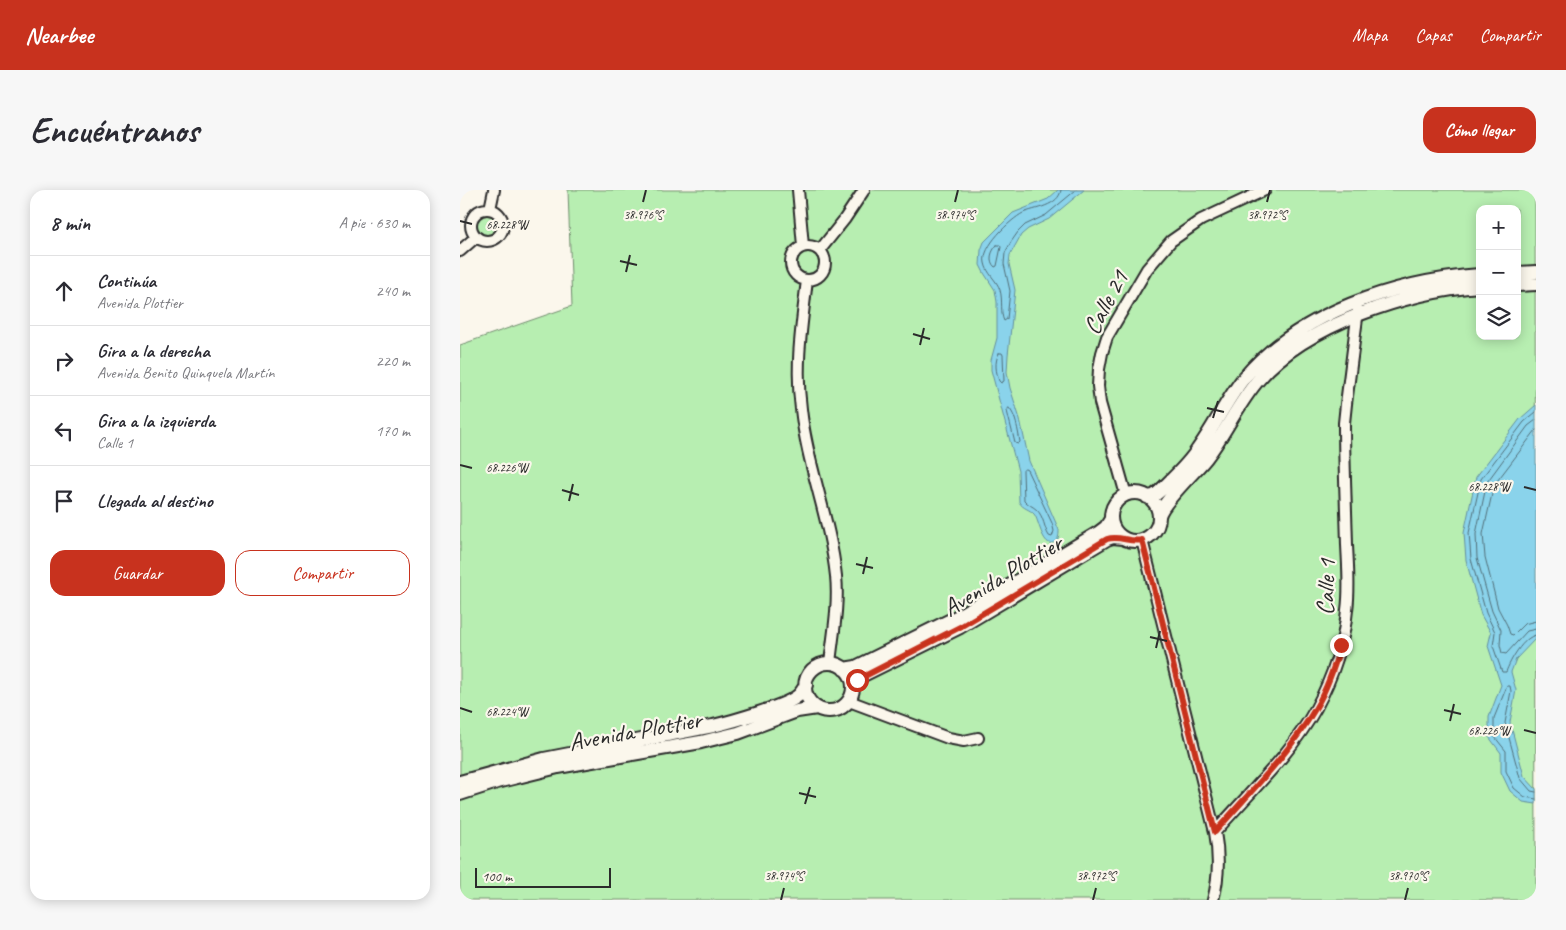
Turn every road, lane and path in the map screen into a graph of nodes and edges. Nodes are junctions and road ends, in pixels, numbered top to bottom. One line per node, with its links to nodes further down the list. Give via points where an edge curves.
1 (494, 190): 5 (street)
2 (798, 190): 7 (street)
3 (864, 190): 8 (street)
4 (1265, 190): 19 (street, Calle 21, via 1201,220 1171,241 1147,269 1107,337 1099,369 1100,403)
5 (490, 209): 6 (street, via 480,210 472,218 471,228); 6 (street, via 501,218 502,232 490,241)
6 (476, 237): 9 (street)
7 (804, 246): 8 (street); 13 (street, via 794,253 791,264 796,275)
8 (820, 250): 13 (street, via 825,259 824,270 817,278)
9 (460, 251)
10 (1536, 272): 11 (street)
11 (1521, 273)
12 (1476, 275): 17 (street, via 1416,285)
13 (807, 280): 25 (street, via 798,389 836,578)
14 (1536, 284): 15 (street)
15 (1521, 285)
16 (1476, 286): 18 (street, via 1420,296)
17 (1359, 302): 18 (street, Calle 1); 20 (street, via 1307,326 1268,353 1242,381 1197,451 1157,494)
18 (1358, 316): 21 (street, via 1311,338 1274,363 1247,394 1204,461 1162,507); 34 (street, Calle 1, via 1344,423 1348,592 1341,645 1326,688 1304,726 1280,759)
19 (1126, 495): 20 (street); 22 (street, Avenida Plottier, via 1115,504)
20 (1147, 497): 21 (street)
21 (1159, 516): 24 (street, via 1154,531)
22 (1111, 519): 23 (street); 26 (street, Avenida Plottier, via 1098,533 955,618 856,667)
23 (1123, 538): 24 (street, Avenida Plottier); 28 (street, Avenida Plottier, via 1107,539 960,627 863,675)
24 (1142, 540): 34 (street)
25 (830, 663): 26 (street); 27 (street, Avenida Plottier, via 812,670)
26 (844, 669): 28 (street)
27 (806, 685): 30 (street, via 809,700); 32 (street, Avenida Plottier, via 795,698 738,720 544,759)
28 (853, 686): 29 (street)
29 (849, 700): 30 (street, Avenida Plottier, via 833,710); 31 (street, via 948,738 964,741)
30 (817, 708): 33 (street, Avenida Plottier, via 797,711 738,733 701,742 558,767)
31 (978, 738)
32 (460, 782)
33 (460, 794)
34 (1215, 832): 35 (street, via 1217,877)
35 (1213, 900)

